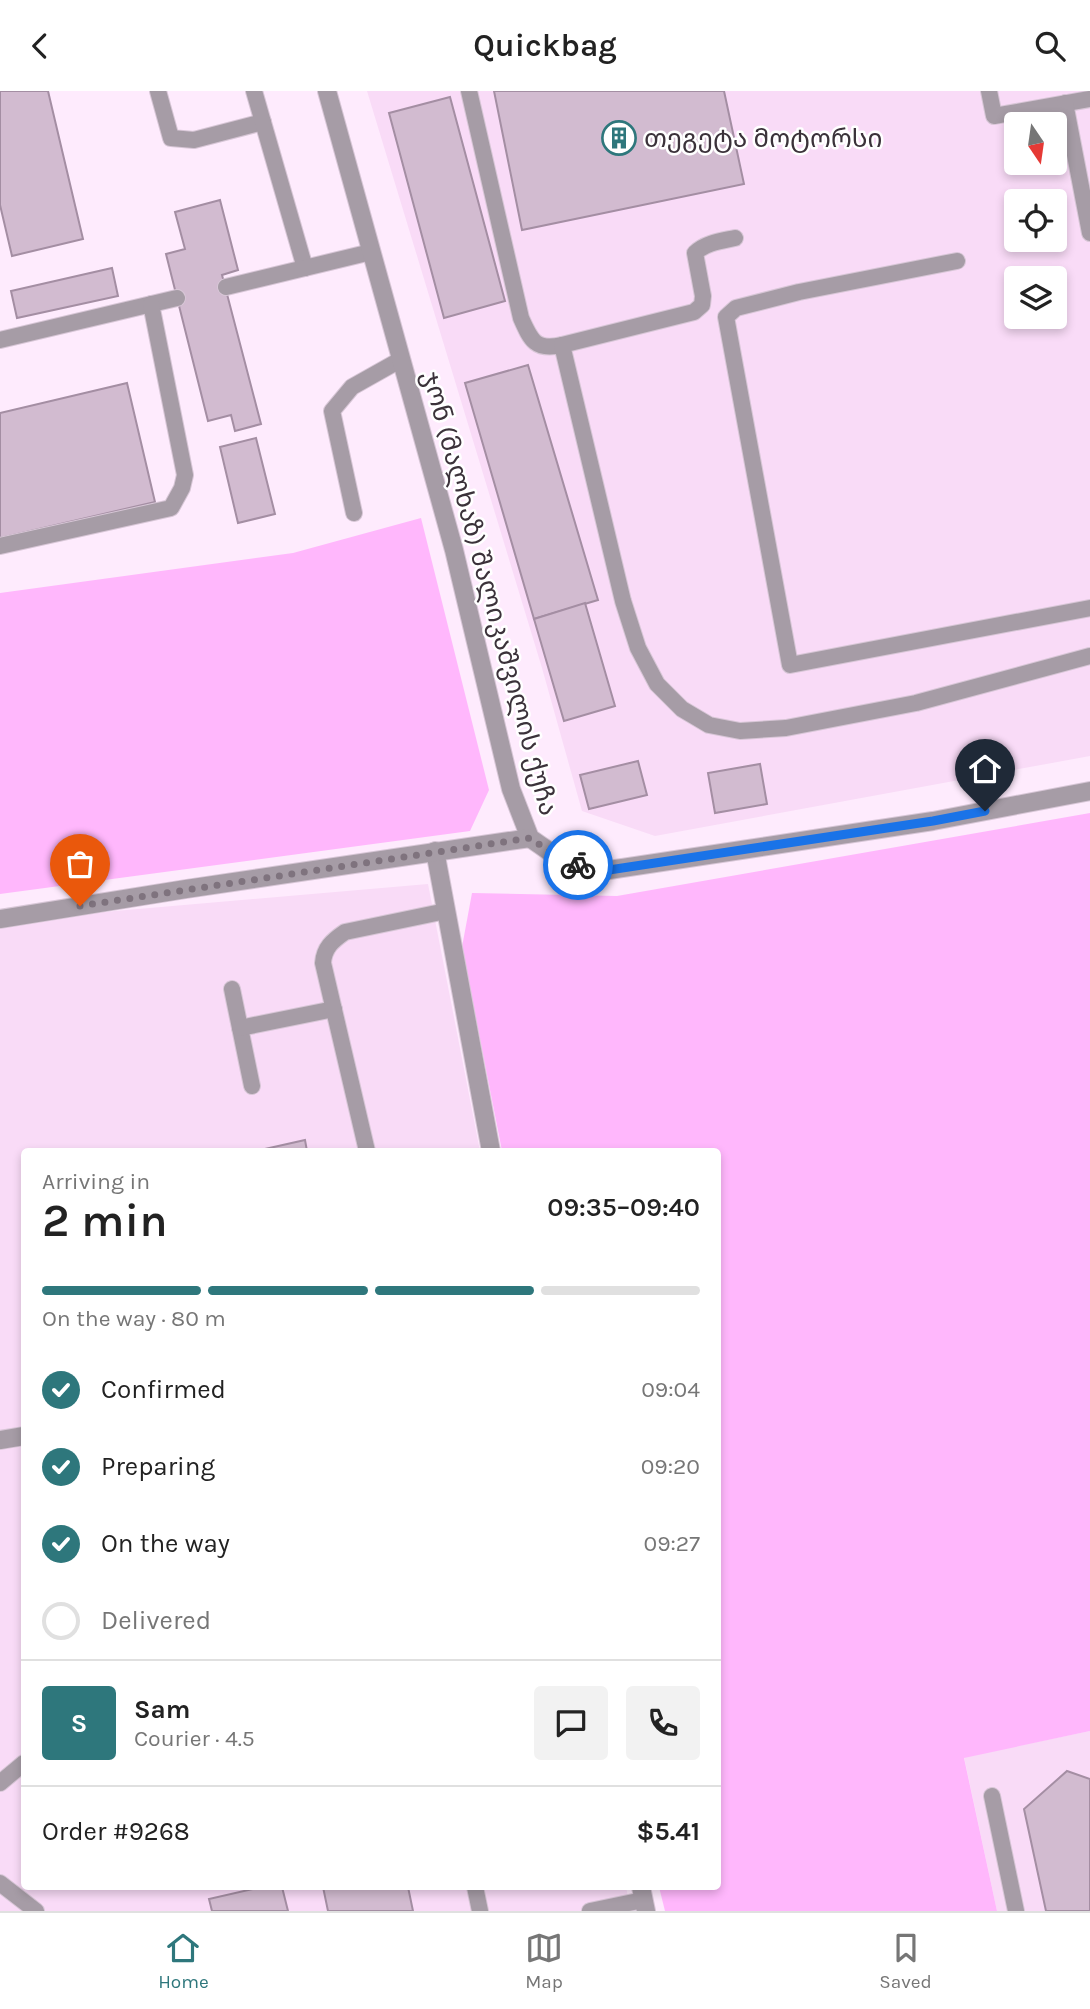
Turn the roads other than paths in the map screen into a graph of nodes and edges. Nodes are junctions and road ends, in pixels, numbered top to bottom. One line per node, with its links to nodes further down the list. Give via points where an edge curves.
1 (158, 91): 8 (lane, via 172,138 194,140)
2 (254, 91): 8 (lane)
3 (327, 91): 11 (street, ჯონ (მალხაზ) შალიკაშვილის ქუჩა)
4 (469, 91): 18 (lane, via 521,318 528,336 538,345 547,349)
5 (989, 91): 7 (lane, via 994,116)
6 (1090, 99): 7 (lane)
7 (1065, 103): 9 (lane)
8 (263, 122): 13 (lane)
9 (1090, 233)
10 (735, 238): 18 (lane, via 695,253 703,296 702,305 694,312)
11 (371, 252): 13 (lane); 19 (street, ჯონ (მალხაზ) შალიკაშვილის ქუჩა)
12 (957, 261): 22 (lane, via 787,295 736,308 726,317 790,665)
13 (305, 268): 14 (lane)
14 (226, 287)
15 (177, 298): 16 (lane)
16 (151, 304): 17 (lane); 21 (lane, via 185,475 171,508)
17 (0, 341)
18 (562, 345): 23 (lane, via 638,648 657,684 682,709 709,725 740,731 786,728 916,703)
19 (400, 360): 20 (lane, via 352,387 332,411); 25 (street, ჯონ (მალხაზ) შალიკაშვილის ქუჩა, via 454,550 512,789)
20 (354, 513)
21 (0, 546)
22 (1090, 608)
23 (1090, 656)
24 (1090, 791): 25 (street, ჯონ (მალხაზ) შალიკაშვილის ქუჩა, via 933,821 609,870 566,863)
25 (530, 838): 26 (street)
26 (435, 851): 27 (street); 28 (street)
27 (446, 911): 30 (lane, via 345,932 333,941 323,963); 34 (street)
28 (0, 919)
29 (232, 989): 31 (lane)
30 (334, 1009): 31 (lane); 33 (lane)
31 (240, 1028): 32 (lane)
32 (252, 1086)
33 (366, 1148)
34 (490, 1148)
35 (21, 1436): 36 (street)
36 (0, 1440)
37 (21, 1766): 38 (lane)
38 (0, 1783)
39 (992, 1796): 46 (lane)
40 (0, 1883): 43 (lane)
41 (476, 1890): 44 (lane)
42 (643, 1899): 45 (lane)
43 (36, 1911)
44 (481, 1911)
45 (590, 1911)
46 (1016, 1911)

